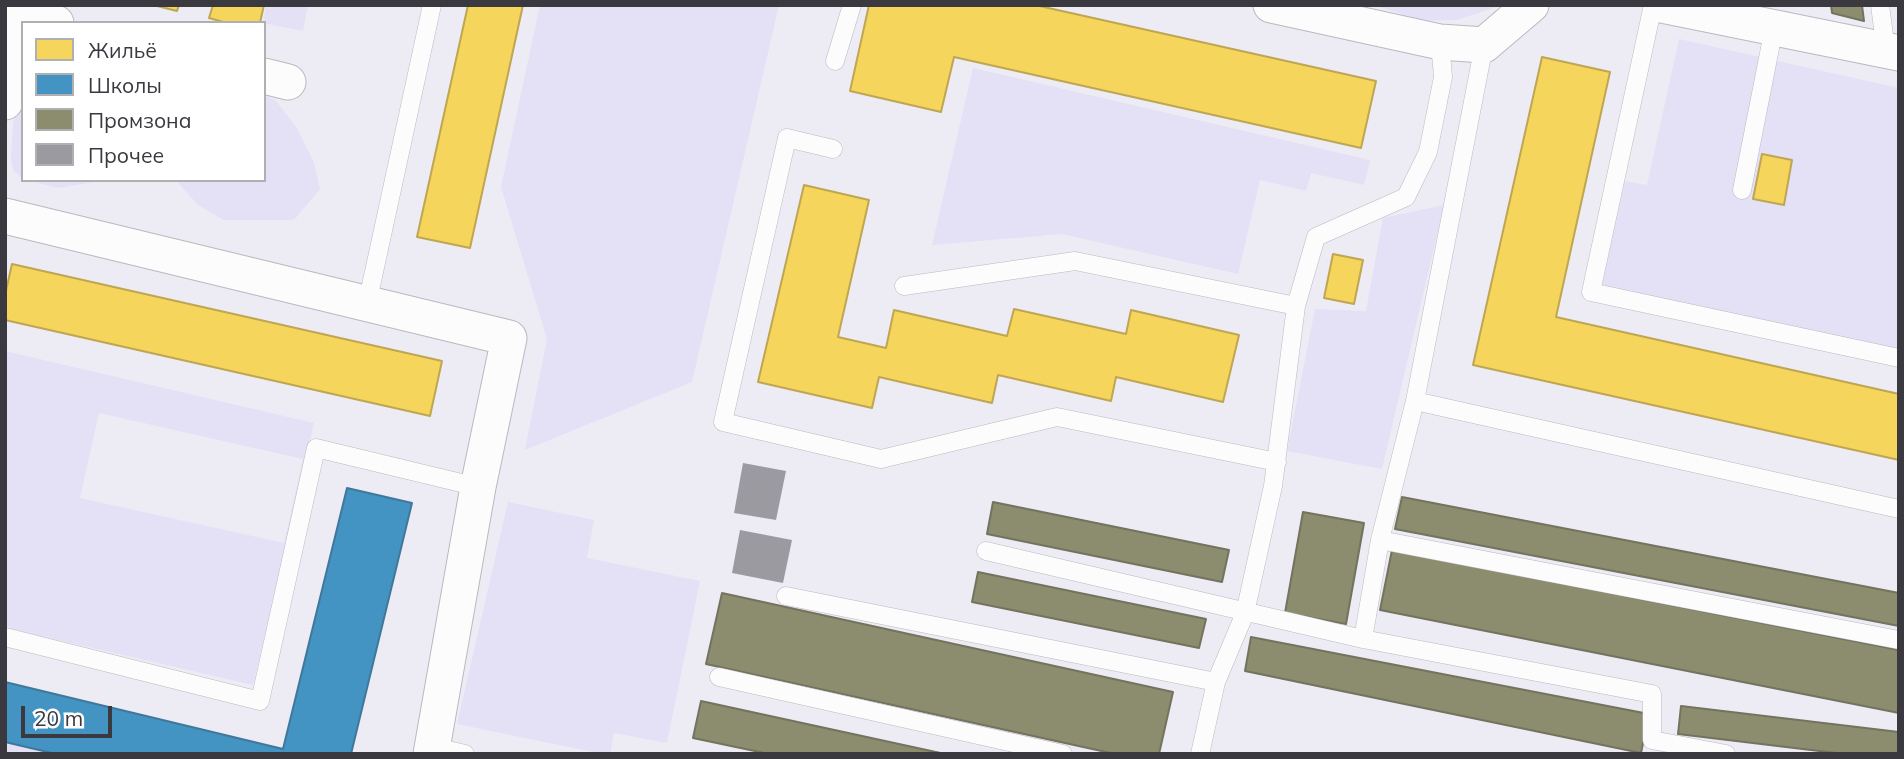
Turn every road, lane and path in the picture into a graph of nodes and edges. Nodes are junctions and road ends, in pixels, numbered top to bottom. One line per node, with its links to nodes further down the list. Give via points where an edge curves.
1 (432, 5): 20 (lane)
2 (852, 5): 14 (lane)
3 (1271, 5): 8 (street)
4 (1531, 5): 12 (street)
5 (1653, 5): 22 (lane, via 1591,292)
6 (1662, 5): 9 (street)
7 (1880, 5): 13 (lane)
8 (1326, 11): 11 (street)
9 (1774, 28): 13 (street); 17 (lane)
10 (21, 39): 15 (street)
11 (1440, 42): 12 (street); 21 (lane, via 1443,77 1428,152 1406,197 1316,237)
12 (1484, 45): 23 (lane)
13 (1893, 52)
14 (835, 61)
15 (5, 102)
16 (833, 149): 24 (lane, via 787,138 723,422 881,459 1057,417)
17 (1742, 190)
18 (5, 216): 20 (street)
19 (904, 286): 21 (lane, via 1075,261)
20 (367, 304): 25 (street, via 509,338)
21 (1296, 306): 24 (lane)
22 (1899, 358)
23 (1415, 401): 26 (lane); 27 (lane)
24 (1277, 462): 30 (lane)
25 (478, 487): 31 (lane, via 316,448 260,701); 36 (street)
26 (1899, 509)
27 (1380, 540): 32 (lane); 33 (lane)
28 (986, 551): 30 (lane)
29 (786, 596): 35 (lane)
30 (1245, 614): 32 (lane); 35 (lane)
31 (5, 637)
32 (1363, 639): 40 (lane, via 1652,694 1652,740)
33 (1899, 640)
34 (719, 677): 38 (lane)
35 (1216, 682): 39 (lane)
36 (431, 750): 37 (lane)
37 (465, 754)
38 (1063, 754)
39 (1200, 754)
40 (1726, 754)

